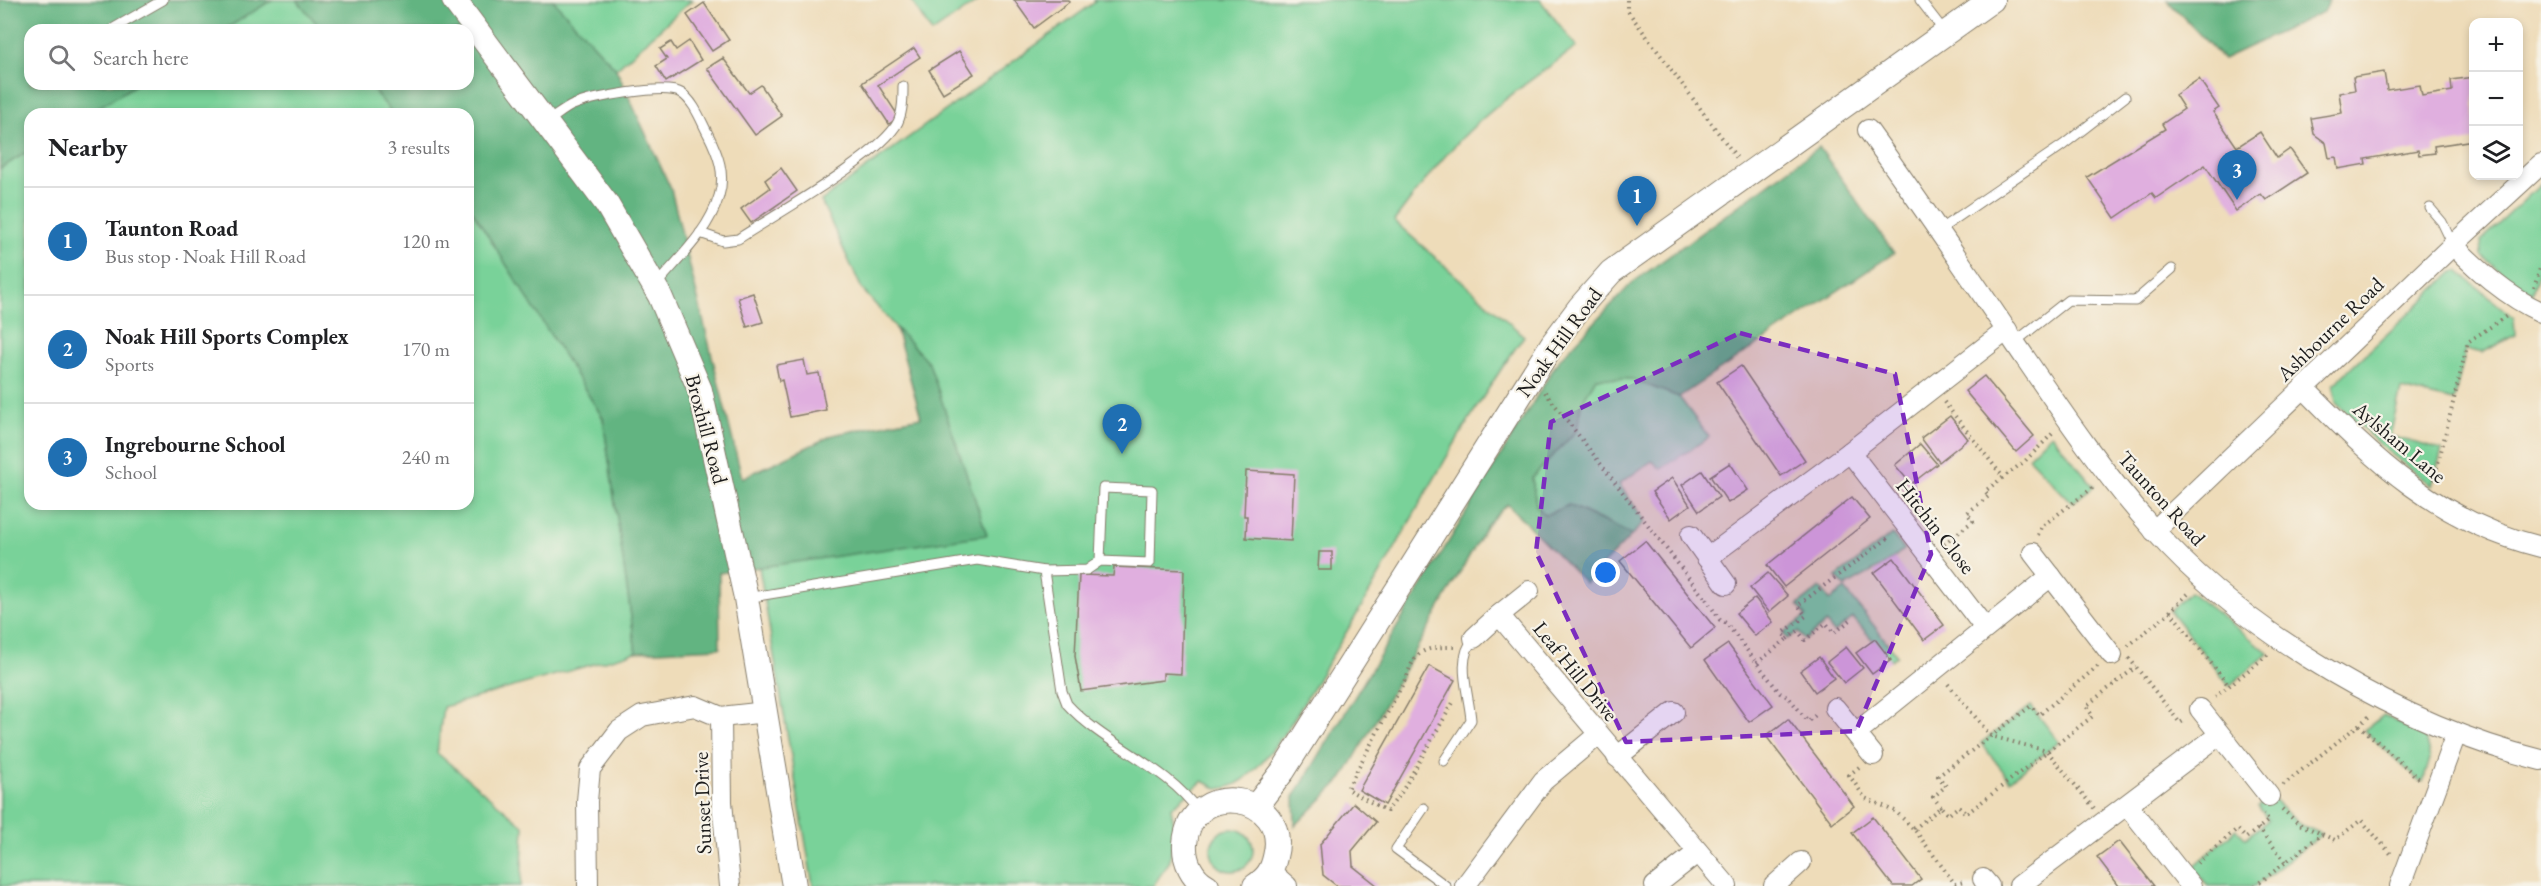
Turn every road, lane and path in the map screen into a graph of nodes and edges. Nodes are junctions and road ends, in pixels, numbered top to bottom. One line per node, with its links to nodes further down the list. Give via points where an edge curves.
1 (163, 0): 6 (lane)
2 (454, 0): 7 (street, Broxhill Road)
3 (1627, 0): 15 (path, via 1627,9)
4 (1920, 0): 9 (lane)
5 (1992, 0): 9 (street, Noak Hill Road)
6 (121, 24)
7 (472, 24)
8 (474, 27): 12 (street, Broxhill Road)
9 (1946, 33): 15 (street, Noak Hill Road)
10 (903, 86): 18 (lane, via 903,108 897,124 859,161 738,239 723,241)
11 (2125, 97): 17 (lane, via 2063,146)
12 (546, 123): 18 (lane, via 592,98 657,88 681,93 704,125 722,173 719,196); 21 (street, Broxhill Road, via 606,203)
13 (1868, 130): 17 (street, Taunton Road)
14 (2541, 164): 19 (street, Ashbourne Road)
15 (1748, 174): 24 (street, Noak Hill Road, via 1611,272 1580,306)
16 (2430, 208): 19 (lane)
17 (1939, 230): 23 (street, Taunton Road)
18 (700, 233): 21 (lane)
19 (2453, 245): 22 (street, via 2485,277); 26 (street, Ashbourne Road)
20 (2172, 269): 23 (lane, via 2135,301 2068,300)
21 (654, 287): 45 (street, Broxhill Road, via 700,390)
22 (2532, 308): 31 (path, via 2468,342)
23 (2011, 336): 25 (street); 27 (street, Taunton Road)
24 (1532, 377): 46 (path); 80 (street, Noak Hill Road, via 1283,771)
25 (1933, 388): 28 (street); 30 (path)
26 (2304, 388): 31 (street, Aylsham Lane, via 2361,446); 33 (street, Ashbourne Road)
27 (2069, 421): 29 (street, Taunton Road); 30 (path)
28 (1850, 452): 32 (street, Hitchin Close); 38 (street)
29 (2108, 476): 33 (street, Taunton Road); 36 (path, via 2041,527)
30 (2003, 477): 37 (path, via 1985,491 1989,496 1968,513 1973,521)
31 (2427, 499): 35 (street, Aylsham Lane, via 2474,523)
32 (1905, 525): 37 (street, Hitchin Close); 51 (path, via 1798,606 1806,616 1783,633)
33 (2154, 531): 42 (street, Taunton Road)
34 (1691, 535): 38 (street)
35 (2541, 547)
36 (2033, 553): 41 (street)
37 (1929, 555): 50 (street, Hitchin Close)
38 (1707, 558): 43 (street)
39 (1100, 561): 39 (lane, via 1102,488 1152,490 1150,563); 40 (lane, via 1087,570)
40 (1044, 571): 45 (lane, via 977,560); 83 (lane, via 1067,704 1187,795)
41 (2051, 576): 50 (street); 54 (street)
42 (2204, 578): 47 (path); 52 (street, Taunton Road)
43 (1726, 584): 46 (path)
44 (1529, 591): 48 (street, Leaf Hill Drive)
45 (746, 598): 63 (street, Broxhill Road)
46 (1706, 600): 55 (path)
47 (2170, 611): 56 (path, via 2122,650); 59 (path)
48 (1500, 615): 53 (street, Leaf Hill Drive); 69 (street, Leaf Hill Drive)
49 (1853, 618): 51 (path, via 1834,633 1826,623 1804,640 1798,631)
50 (1985, 628): 57 (street)
51 (1787, 639): 55 (path)
52 (2284, 641): 59 (path); 60 (street, Taunton Road)
53 (1470, 642): 58 (lane, via 1463,659); 58 (path, via 1424,650 1411,662 1347,789 1387,811)
54 (2112, 655): 71 (path, via 2039,715 2031,706)
55 (1757, 663): 61 (path, via 1808,721 1831,703)
56 (2136, 667): 62 (path, via 2180,723); 72 (path, via 2086,706 2093,716)
57 (1936, 668): 67 (street); 71 (path)
58 (1466, 679): 75 (lane, via 1471,720)
59 (2229, 686): 62 (path)
60 (2388, 701): 66 (path); 68 (street, Taunton Road)
61 (1835, 708): 67 (street)
62 (2200, 709): 70 (street)
63 (766, 712): 65 (street); 98 (street, Broxhill Road)
64 (1674, 712): 74 (street)
65 (722, 717): 96 (street, via 694,706 662,711 634,721 605,747 591,769); 97 (street, Sunset Drive, via 722,802)
66 (2359, 725): 77 (path, via 2417,779); 78 (path)
67 (1856, 733): 73 (street)
68 (2456, 734): 76 (street, Taunton Road); 77 (street)
69 (1598, 735): 74 (street, Leaf Hill Drive); 100 (street, via 1543,781)
70 (2219, 735): 78 (street); 79 (street)
71 (1991, 736): 72 (path); 81 (path, via 1938,776 1946,786 1934,797)
72 (2047, 751): 81 (path, via 1966,814 1959,807 1948,814); 84 (path)
73 (1873, 755): 86 (path, via 1849,775 1865,798 1895,811)
74 (1617, 757): 88 (street, Leaf Hill Drive)
75 (1444, 760)
76 (2541, 760)
77 (2437, 787): 94 (street)
78 (2269, 796): 85 (path, via 2258,806 2269,820); 87 (path, via 2299,824)
79 (2128, 806): 84 (street); 92 (street)
80 (1256, 807): 83 (street, via 1230,800 1214,802); 91 (street, via 1275,829 1278,846)
81 (1941, 807): 86 (path)
82 (1425, 808): 99 (lane, via 1396,849)
83 (1199, 812): 95 (street, via 1186,833 1185,854)
84 (2105, 823): 104 (street)
85 (2258, 828): 90 (path); 92 (path, via 2246,838 2237,829)
86 (1914, 829): 93 (path, via 1955,884)
87 (2322, 834): 90 (path); 94 (path, via 2335,840 2361,820)
88 (1698, 852): 101 (street); 102 (street, Leaf Hill Drive)
89 (1801, 862): 103 (street)
90 (2286, 862): 105 (path)
91 (1271, 881)
92 (2187, 881)
93 (1986, 882)
94 (2403, 882)
95 (1198, 884)
96 (588, 886)
97 (730, 886)
98 (794, 886)
99 (1446, 886)
100 (1465, 886)
101 (1655, 886)
102 (1727, 886)
103 (1774, 886)
104 (2019, 886)
105 (2255, 886)

